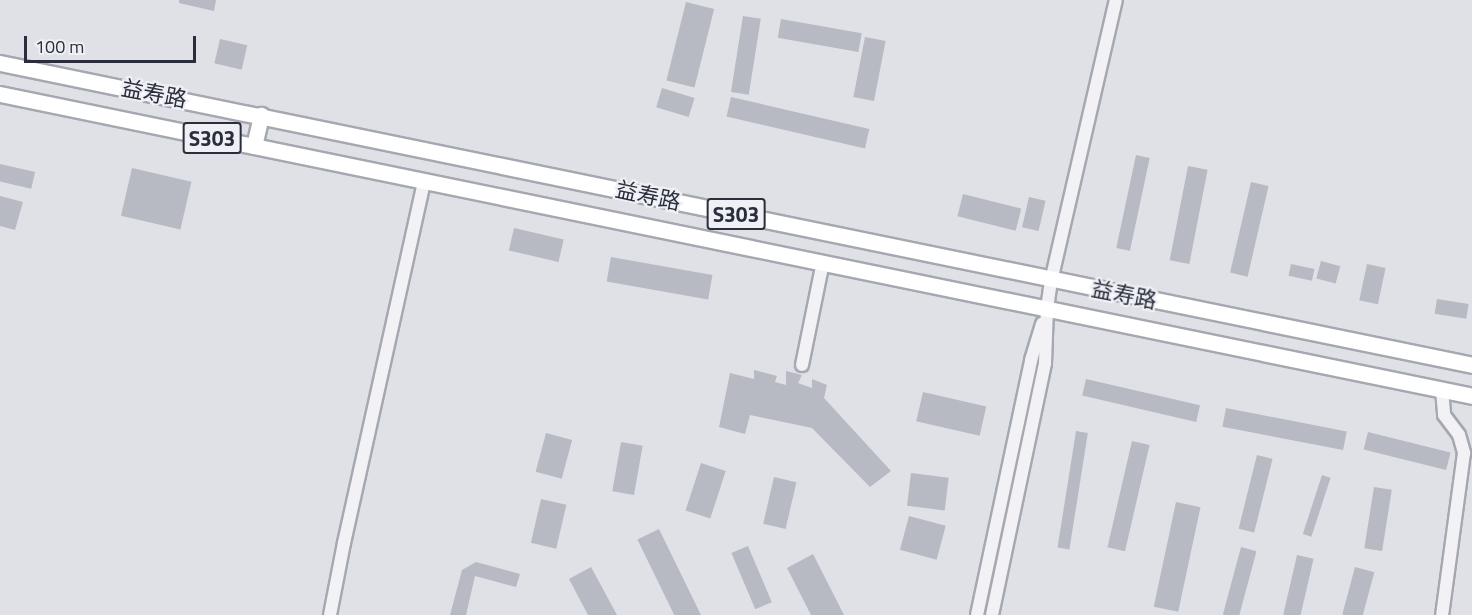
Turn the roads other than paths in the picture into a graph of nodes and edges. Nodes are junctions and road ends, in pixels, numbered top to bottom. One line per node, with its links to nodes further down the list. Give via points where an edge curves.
1 (1116, 0): 8 (street)
2 (0, 63): 4 (main road, 益寿路 / S303)
3 (0, 94): 5 (main road, 益寿路 / S303)
4 (261, 115): 5 (main road); 8 (main road, 益寿路 / S303)
5 (254, 146): 6 (main road, 益寿路 / S303)
6 (424, 182): 7 (main road, 益寿路 / S303); 14 (street)
7 (823, 262): 9 (main road, 益寿路 / S303); 10 (street)
8 (1051, 281): 9 (street); 11 (main road, 益寿路 / S303)
9 (1047, 309): 12 (main road, 益寿路 / S303); 15 (street, via 1031,360); 16 (street, via 1045,363)
10 (802, 365)
11 (1472, 365)
12 (1442, 390): 13 (main road, 益寿路 / S303); 17 (street, via 1444,415 1459,435 1464,453)
13 (1472, 396)
14 (330, 615)
15 (977, 615)
16 (992, 615)
17 (1442, 615)

